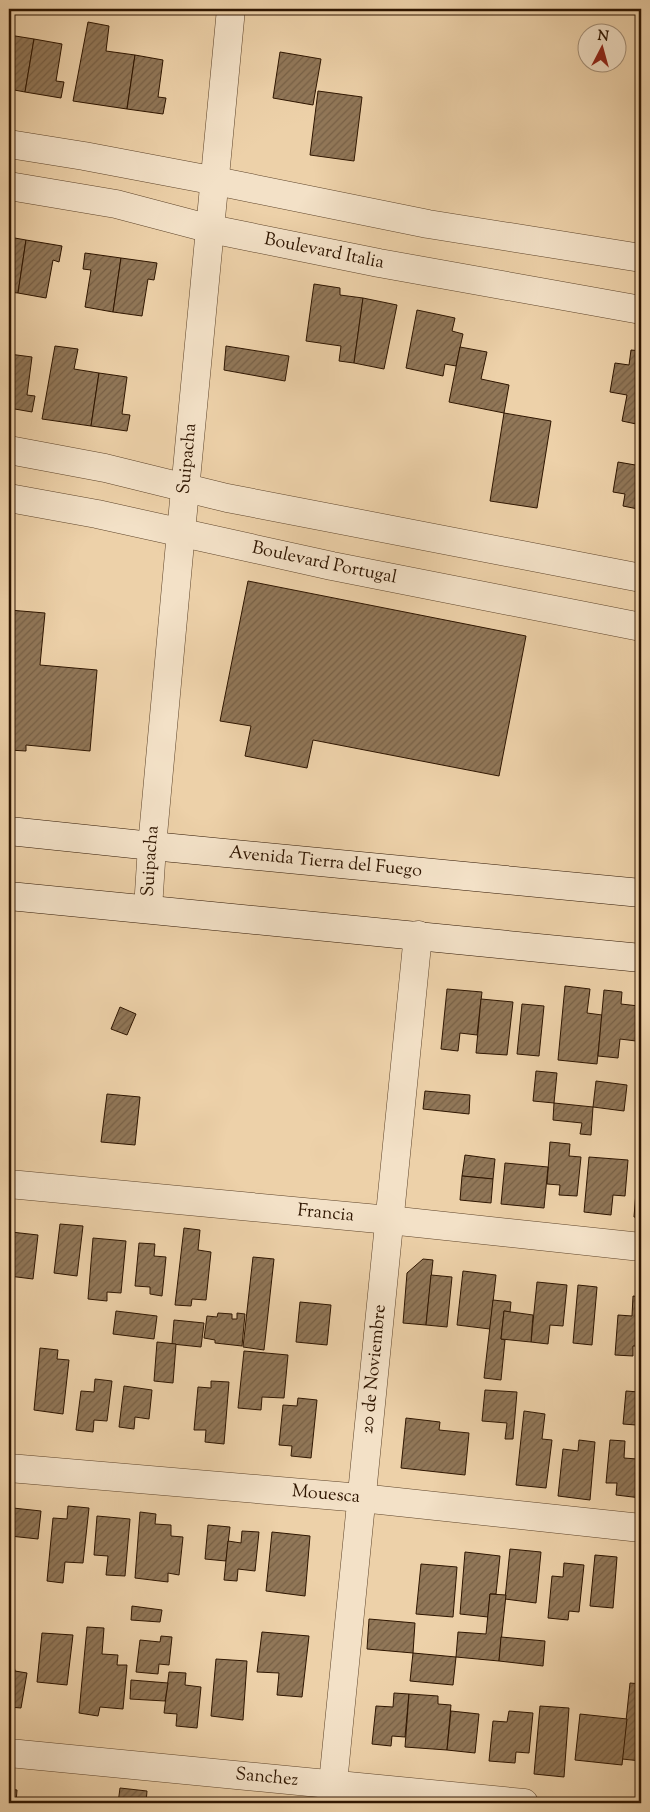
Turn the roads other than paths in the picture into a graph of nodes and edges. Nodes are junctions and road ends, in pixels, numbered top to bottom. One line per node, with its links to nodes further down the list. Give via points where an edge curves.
1 (231, 9): 3 (street, Suipacha)
2 (9, 144): 3 (street)
3 (216, 181): 5 (street, Suipacha); 6 (street, via 428,224)
4 (9, 186): 5 (street, Boulevard Italia, via 116,204)
5 (211, 229): 7 (street, Boulevard Italia); 9 (street, Suipacha)
6 (641, 258)
7 (641, 310)
8 (9, 450): 9 (street, via 105,468)
9 (185, 488): 11 (street, Suipacha); 12 (street)
10 (9, 498): 11 (street, Boulevard Portugal)
11 (181, 532): 13 (street, Boulevard Portugal, via 332,566); 15 (street, Suipacha)
12 (641, 578)
13 (641, 627)
14 (9, 831): 15 (street, Avenida Tierra del Fuego)
15 (152, 846): 16 (street, Avenida Tierra del Fuego); 18 (street, Suipacha)
16 (641, 893)
17 (9, 896): 18 (street)
18 (148, 909): 19 (street)
19 (418, 935): 20 (street); 22 (street, 20 de Noviembre)
20 (641, 958)
21 (9, 1184): 22 (street, Francia)
22 (389, 1220): 23 (street, Francia); 25 (street, 20 de Noviembre)
23 (641, 1247)
24 (9, 1468): 25 (street, Mouesca)
25 (361, 1498): 26 (street, Mouesca); 28 (street, 20 de Noviembre)
26 (641, 1528)
27 (9, 1753): 28 (street, Sanchez)
28 (332, 1794): 29 (street, Sanchez)
29 (524, 1803)

